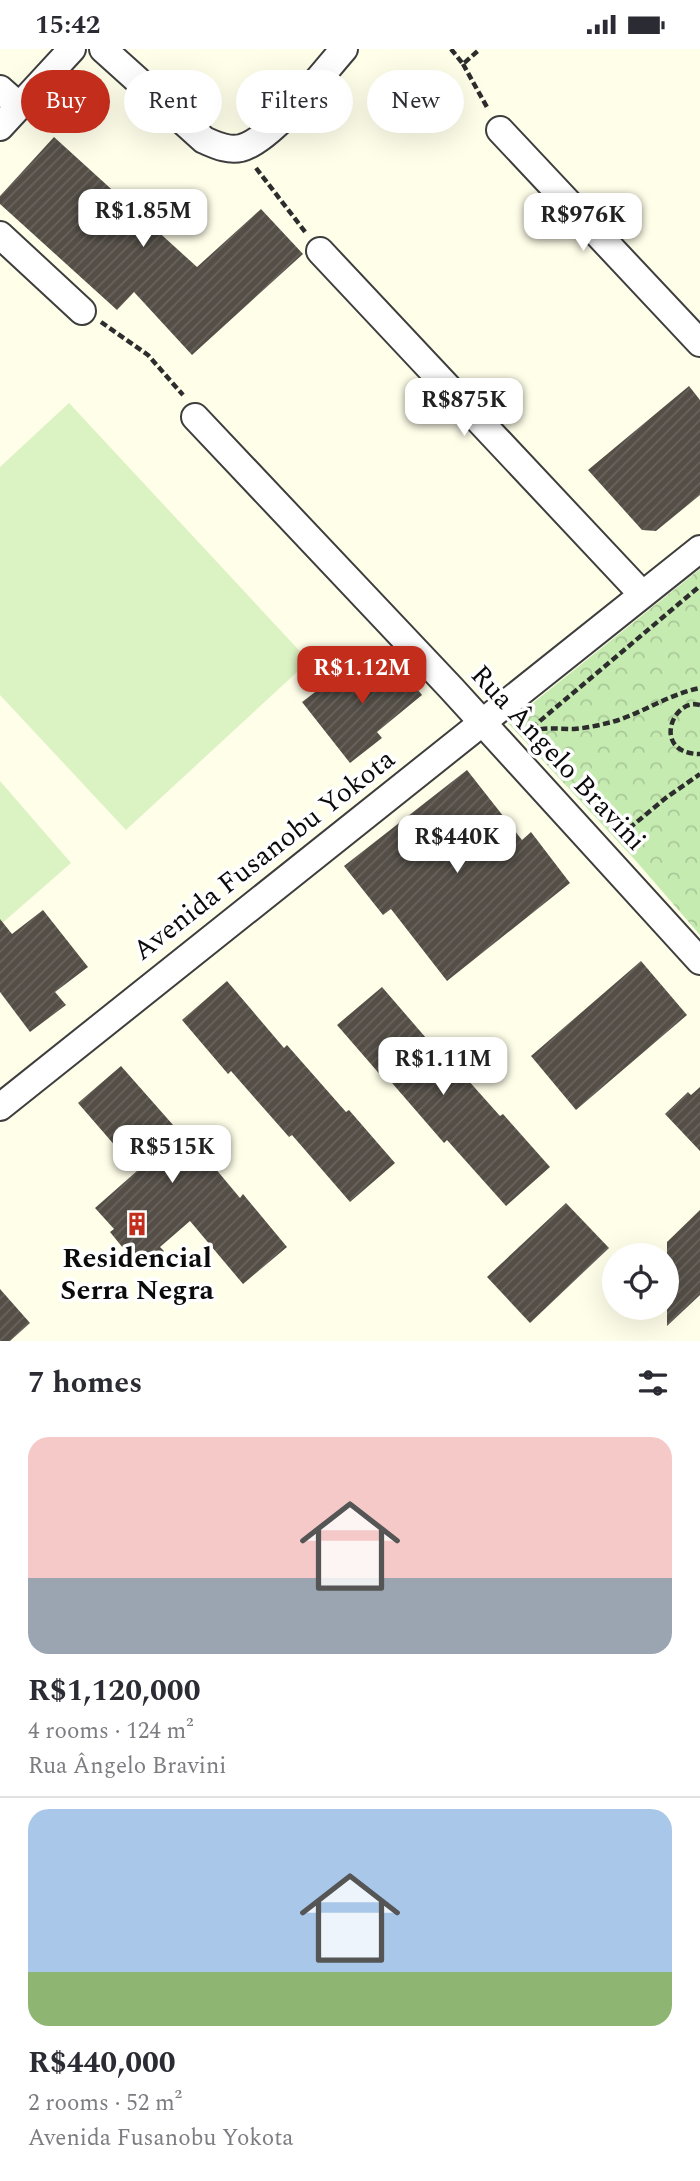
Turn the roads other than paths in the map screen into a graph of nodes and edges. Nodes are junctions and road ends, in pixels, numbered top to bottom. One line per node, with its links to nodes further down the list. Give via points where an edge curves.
1 (72, 49): 4 (street)
2 (103, 49): 3 (street, via 204,140 222,148 241,148 258,140)
3 (344, 49)
4 (10, 98): 5 (street)
5 (0, 127)
6 (500, 130): 10 (street)
7 (0, 235): 9 (street)
8 (320, 251): 13 (street)
9 (82, 311)
10 (700, 343)
11 (195, 417): 14 (street, Rua Ângelo Bravini)
12 (700, 549): 13 (street, Avenida Fusanobu Yokota)
13 (642, 594): 14 (street, Avenida Fusanobu Yokota)
14 (482, 723): 15 (street, Rua Ângelo Bravini); 16 (street, Avenida Fusanobu Yokota)
15 (700, 961)
16 (0, 1107)

